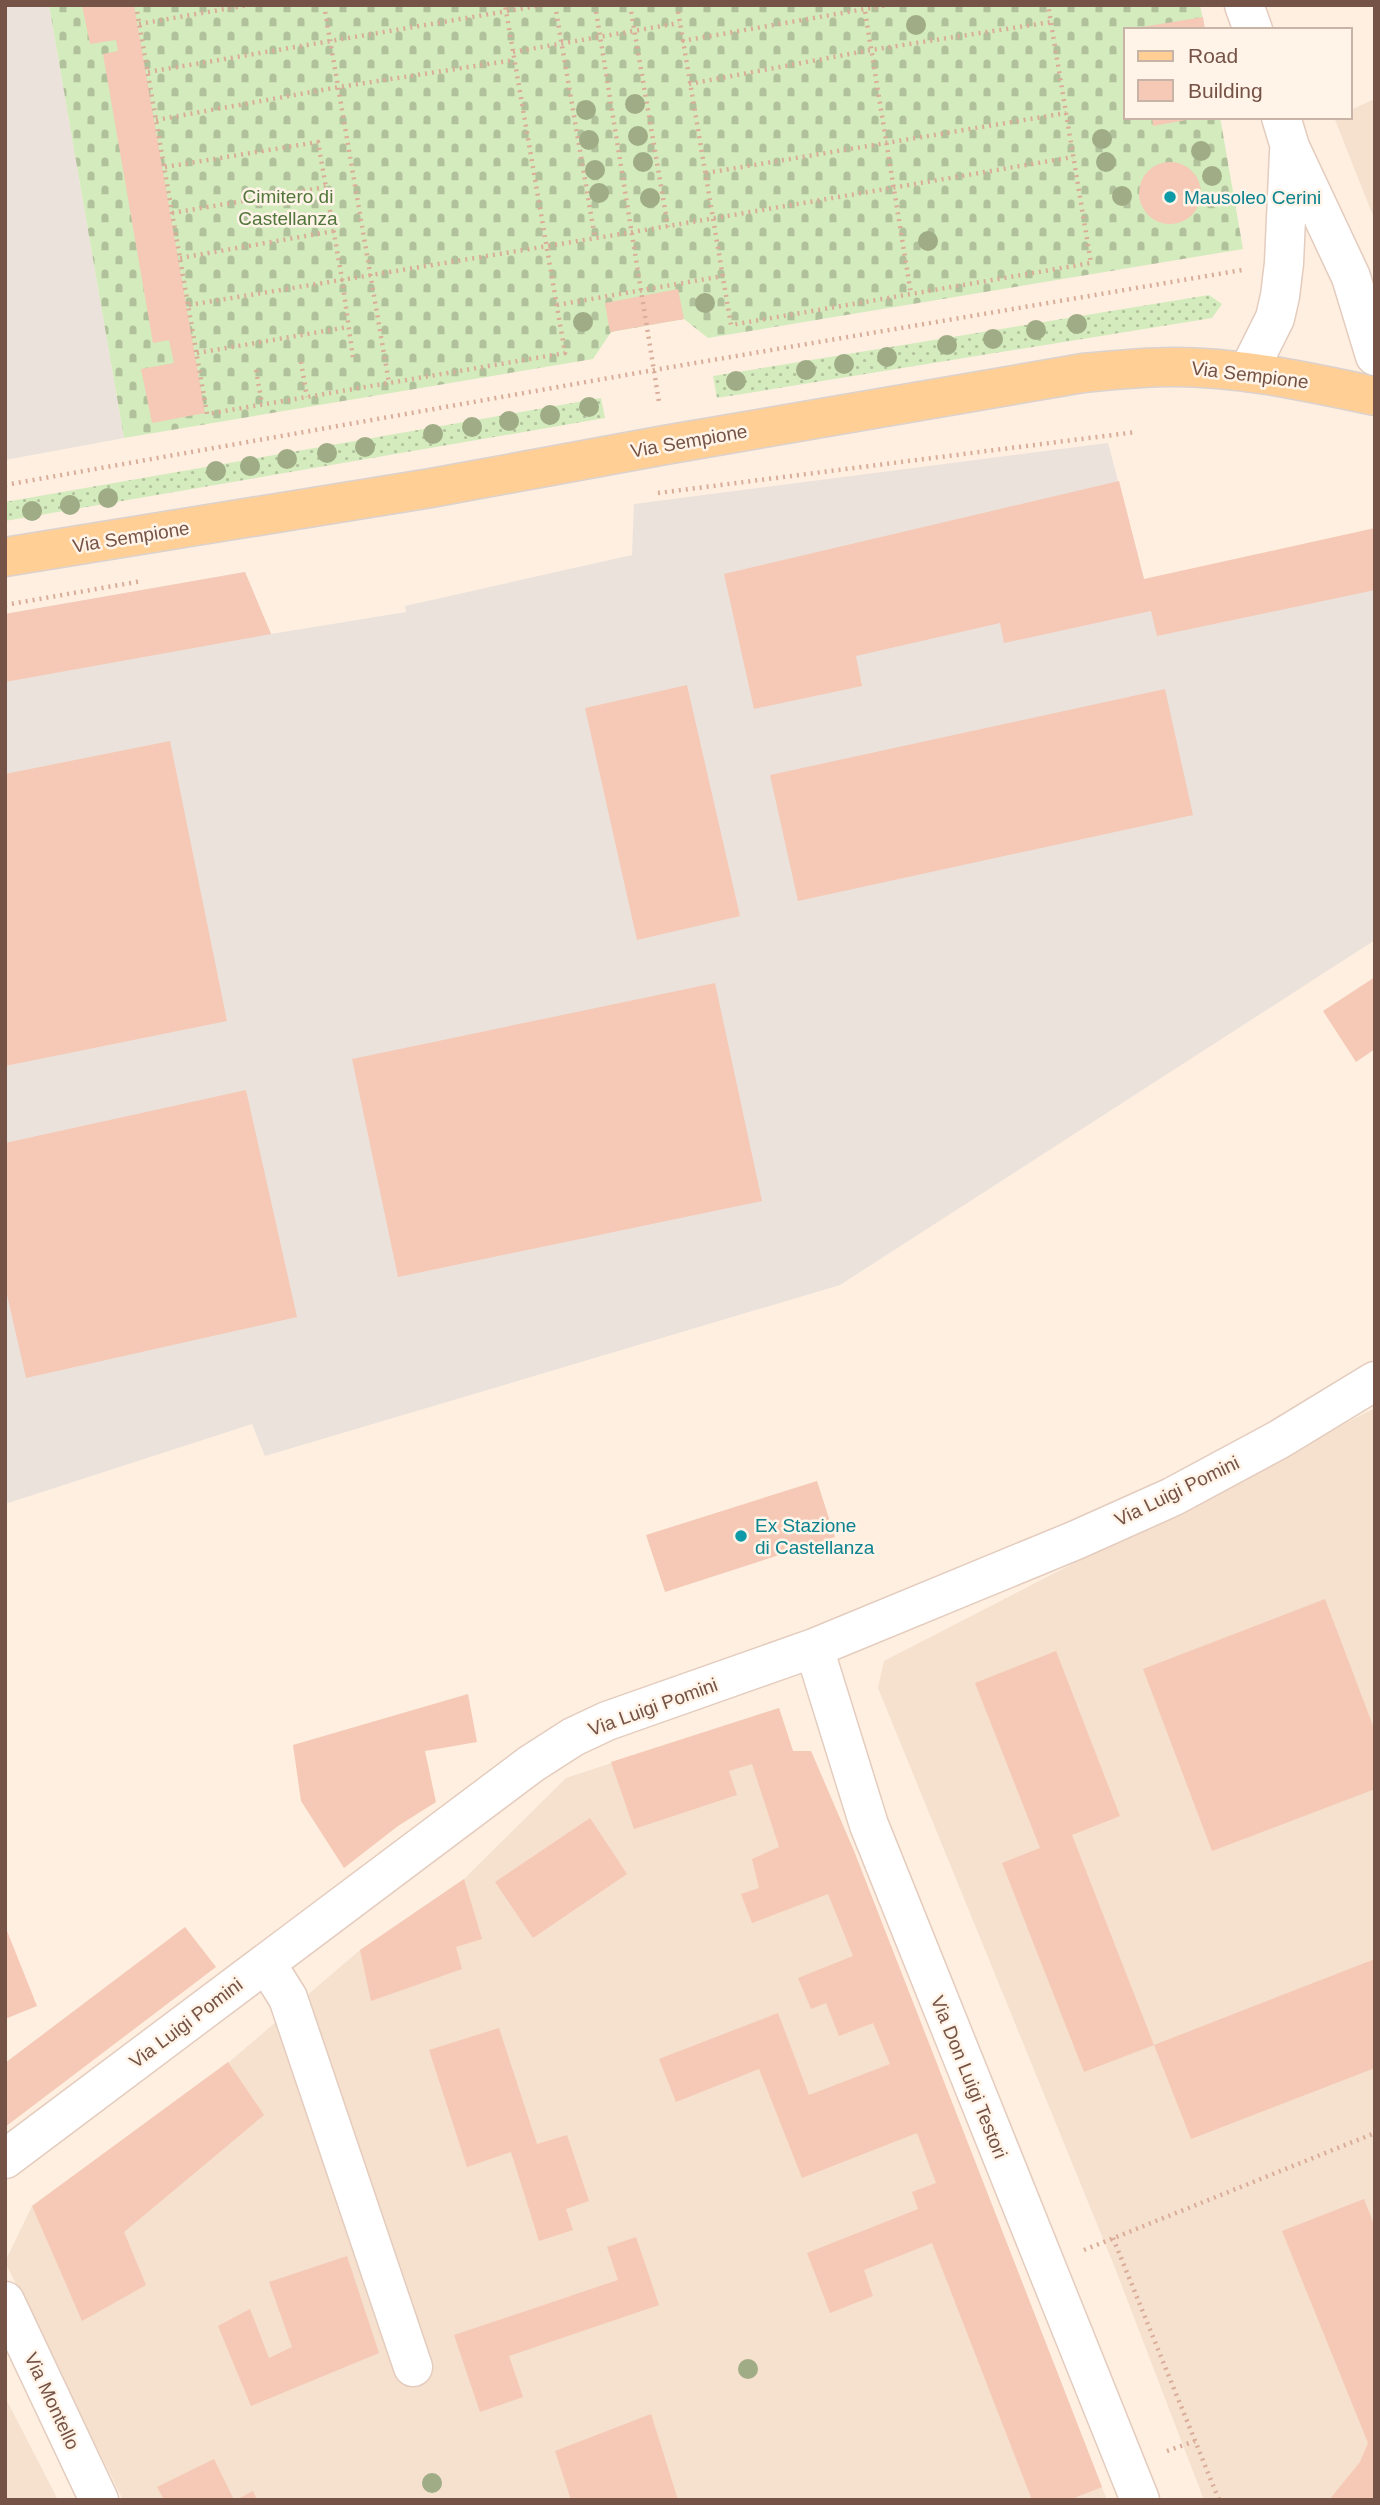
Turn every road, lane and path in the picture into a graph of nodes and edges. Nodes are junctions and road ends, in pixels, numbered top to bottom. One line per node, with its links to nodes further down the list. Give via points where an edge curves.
1 (136, 5): 20 (path)
2 (192, 5): 17 (path)
3 (248, 5): 14 (path)
4 (324, 5): 24 (path)
5 (505, 5): 16 (path)
6 (543, 5): 16 (path)
7 (555, 5): 26 (path)
8 (595, 5): 23 (path)
9 (631, 5): 22 (path)
10 (677, 5): 19 (path)
11 (888, 5): 15 (path)
12 (1048, 5): 18 (path)
13 (1244, 5): 21 (street)
14 (223, 7): 17 (path)
15 (864, 7): 25 (path); 27 (path)
16 (506, 12): 24 (path); 28 (path)
17 (193, 14): 20 (path)
18 (1051, 22): 27 (path); 33 (path)
19 (679, 23): 22 (path); 25 (path)
20 (139, 24): 30 (path)
21 (1252, 28)
22 (635, 30): 23 (path); 44 (path)
23 (601, 36): 26 (path); 46 (path)
24 (330, 41): 30 (path); 32 (path)
25 (682, 41): 31 (path)
26 (561, 44): 28 (path); 47 (path)
27 (871, 50): 31 (path); 36 (path)
28 (513, 52): 29 (path)
29 (514, 60): 32 (path); 48 (path)
30 (148, 72): 34 (path)
31 (689, 84): 39 (path)
32 (339, 87): 34 (path); 51 (path)
33 (1066, 113): 36 (path); 37 (path)
34 (156, 120): 38 (path)
35 (1285, 132): 50 (street); 60 (street, via 1351,277)
36 (886, 142): 39 (path); 41 (path)
37 (1073, 157): 41 (path); 55 (path, via 1091,263)
38 (165, 167): 40 (path, via 318,142); 42 (path)
39 (706, 173): 43 (path)
40 (326, 187): 42 (path); 45 (path)
41 (894, 189): 43 (path); 55 (path)
42 (173, 213): 49 (path)
43 (713, 218): 44 (path); 52 (path)
44 (668, 227): 46 (path)
45 (334, 231): 49 (path); 53 (path)
46 (633, 232): 47 (path); 54 (path)
47 (595, 238): 48 (path)
48 (546, 246): 51 (path); 57 (path)
49 (180, 258): 56 (path)
50 (1284, 263): 64 (path); 65 (street, via 1275,318)
51 (370, 274): 53 (path); 66 (path)
52 (723, 276): 54 (path); 55 (path, via 731,325)
53 (342, 279): 56 (path); 58 (path)
54 (642, 290): 57 (path); 64 (path)
55 (911, 294)
56 (188, 305): 59 (path)
57 (556, 305): 66 (path, via 565,353)
58 (348, 327): 59 (path); 61 (path)
59 (197, 353): 69 (path, via 207,414)
60 (1375, 356)
61 (353, 358)
62 (301, 362): 68 (path)
63 (256, 370): 69 (path)
64 (654, 370): 71 (path); 72 (path)
65 (1248, 372): 67 (main road, Via Sempione); 71 (main road, Via Sempione, via 1173,367 1083,373)
66 (389, 383): 68 (path)
67 (1375, 396)
68 (307, 397): 69 (path)
69 (262, 404)
70 (1136, 432): 73 (path)
71 (665, 445): 74 (main road, Via Sempione)
72 (5, 485)
73 (647, 494)
74 (5, 557)
75 (143, 581): 76 (path)
76 (5, 605)
77 (1375, 1381): 78 (street, Via Luigi Pomini, via 1172,1497)
78 (814, 1648): 79 (street, Via Luigi Pomini, via 573,1737); 83 (street, Via Don Luigi Testori, via 869,1825)
79 (266, 1963): 81 (street, Via Luigi Pomini); 85 (street, via 288,1998)
80 (1375, 2133): 82 (path)
81 (5, 2159)
82 (1113, 2238): 83 (path); 88 (path)
83 (1044, 2266): 87 (street, Via Don Luigi Testori)
84 (5, 2301): 86 (street, Via Montello)
85 (413, 2367)
86 (99, 2500)
87 (1140, 2500)
88 (1219, 2500)

